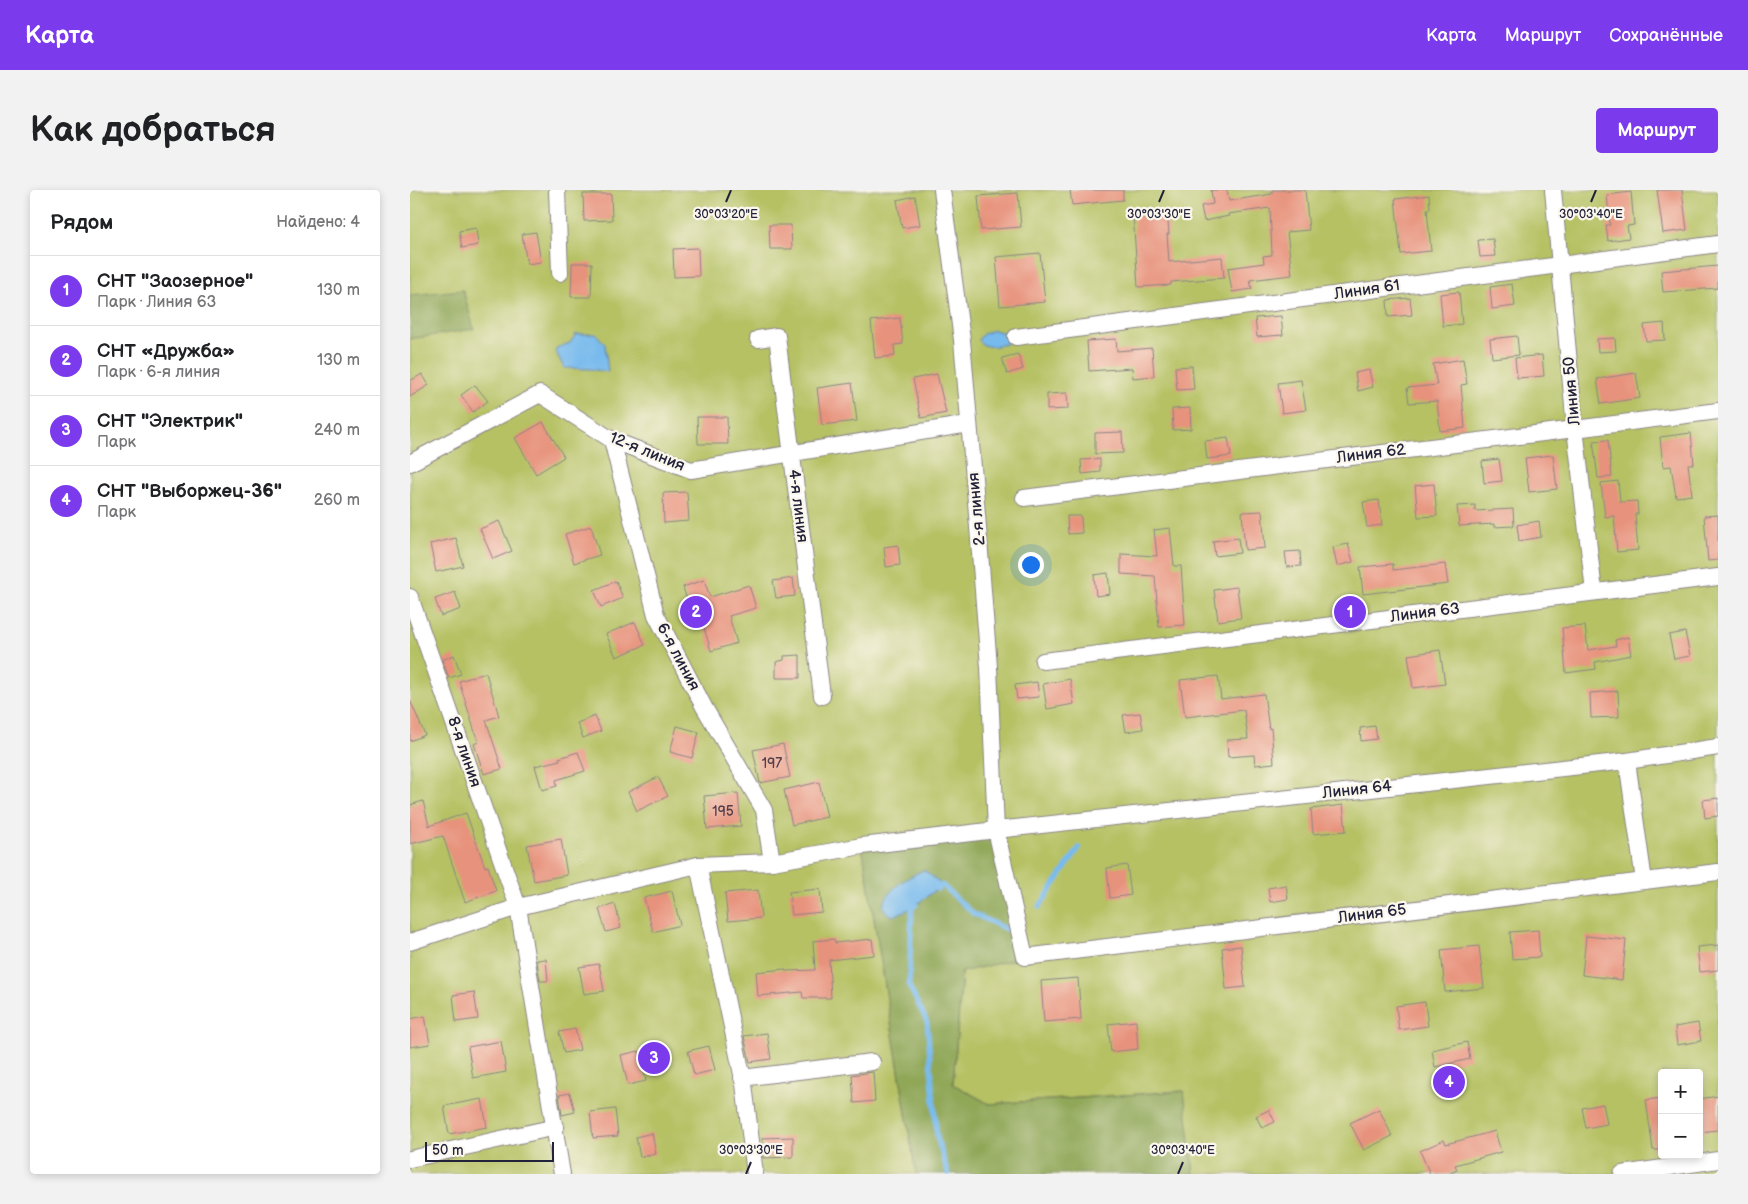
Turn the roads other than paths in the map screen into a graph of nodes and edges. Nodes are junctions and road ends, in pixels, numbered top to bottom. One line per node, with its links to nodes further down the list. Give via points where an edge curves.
1 (557, 190): 6 (street)
2 (942, 190): 10 (street, 2-я линия, via 962,340)
3 (1553, 190): 5 (street, Линия 50)
4 (1718, 244): 5 (street, Линия 61)
5 (1561, 264): 7 (street, Линия 61); 11 (street, Линия 50)
6 (560, 273)
7 (1016, 337)
8 (758, 338): 13 (street, 4-я линия, via 777,336)
9 (1718, 411): 11 (street, Линия 62)
10 (969, 424): 13 (street, 12-я линия); 23 (street, 2-я линия, via 989,667)
11 (1575, 428): 15 (street, Линия 62); 17 (street, Линия 50)
12 (612, 440): 13 (street, 12-я линия, via 691,470); 14 (street, 12-я линия, via 540,394); 24 (street, 6-я линия, via 656,615 704,707 764,810)
13 (792, 453): 20 (street, 4-я линия)
14 (410, 463)
15 (1024, 498)
16 (1718, 577): 17 (street, Линия 63)
17 (1594, 592): 19 (street, Линия 63)
18 (410, 597): 28 (street, 8-я линия)
19 (1043, 661)
20 (822, 696)
21 (1718, 747): 22 (street, Линия 64)
22 (1627, 761): 23 (street, Линия 64); 27 (street)
23 (996, 830): 24 (street, Линия 64, via 862,846); 30 (street, 2-я линия)
24 (772, 862): 25 (street, Линия 64)
25 (698, 865): 28 (street, Линия 64); 32 (street)
26 (1718, 872): 27 (street, Линия 65)
27 (1644, 881): 30 (street, Линия 65)
28 (518, 907): 29 (street, Линия 64); 33 (street, 8-я линия)
29 (410, 942)
30 (1025, 957)
31 (872, 1062): 32 (street)
32 (742, 1078): 37 (street)
33 (556, 1127): 34 (street); 36 (street, 8-я линия)
34 (410, 1159)
35 (1718, 1160): 38 (street)
36 (562, 1174)
37 (755, 1174)
38 (1622, 1174)

